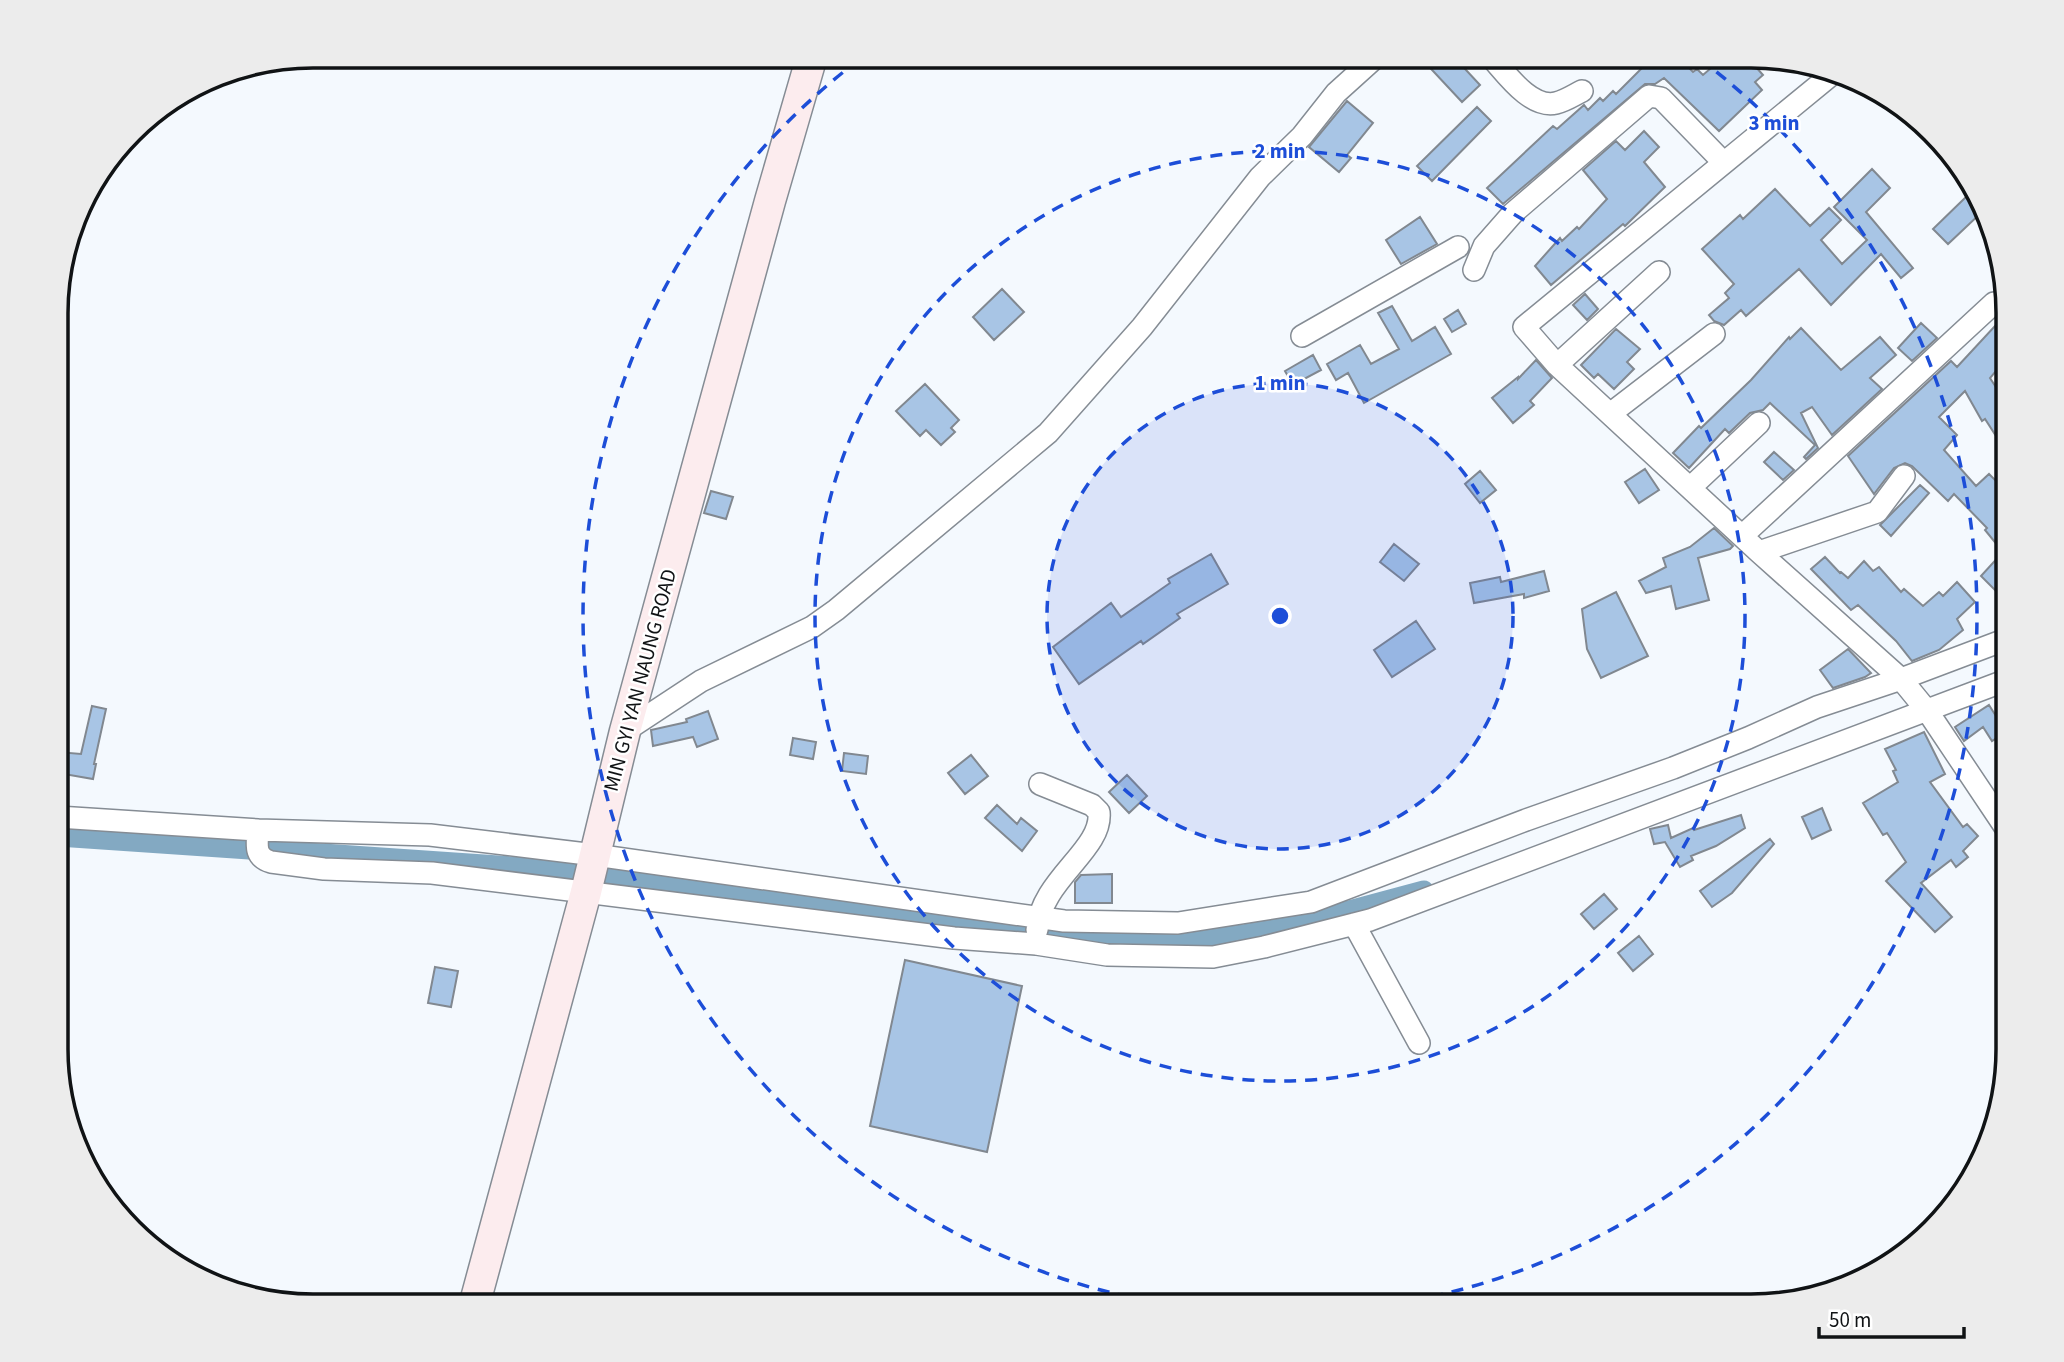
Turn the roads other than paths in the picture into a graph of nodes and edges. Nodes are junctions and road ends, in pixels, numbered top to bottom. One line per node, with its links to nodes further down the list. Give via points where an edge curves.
1 (1363, 68): 24 (street, via 1260,177 1142,327 1048,433 836,610 701,681)
2 (1503, 68): 5 (street, via 1537,101 1555,103)
3 (809, 69): 24 (street, MIN GYI YAN NAUNG ROAD)
4 (1824, 80): 6 (street)
5 (1582, 92)
6 (1724, 163): 8 (street, via 1661,98 1649,96 1513,213 1484,246); 13 (street, via 1524,327)
7 (1458, 247): 12 (street)
8 (1474, 270)
9 (1659, 272): 13 (street)
10 (1994, 303): 18 (street)
11 (1714, 334): 14 (street)
12 (1302, 337)
13 (1557, 365): 14 (street)
14 (1610, 414): 17 (street)
15 (1759, 423): 17 (street)
16 (1904, 476): 19 (street, via 1877,512)
17 (1690, 488): 18 (street)
18 (1742, 536): 19 (street)
19 (1759, 552): 21 (street)
20 (1995, 644): 21 (street)
21 (1901, 679): 23 (street); 31 (street, via 1817,707 1673,768 1311,902 1178,923 1064,921)
22 (1995, 685): 23 (street)
23 (1928, 712): 26 (street); 30 (street)
24 (625, 731): 29 (street, MIN GYI YAN NAUNG ROAD)
25 (1040, 784): 31 (street, via 1091,805 1099,812 1100,824 1047,895)
26 (1995, 812)
27 (68, 818): 28 (street)
28 (257, 839): 29 (street, via 430,835); 29 (street, via 262,859 311,867)
29 (590, 873): 31 (street); 31 (street, via 954,938); 33 (street, MIN GYI YAN NAUNG ROAD)
30 (1354, 924): 31 (street, via 1213,957 1107,955); 32 (street)
31 (1037, 930)
32 (1419, 1043)
33 (477, 1294)

